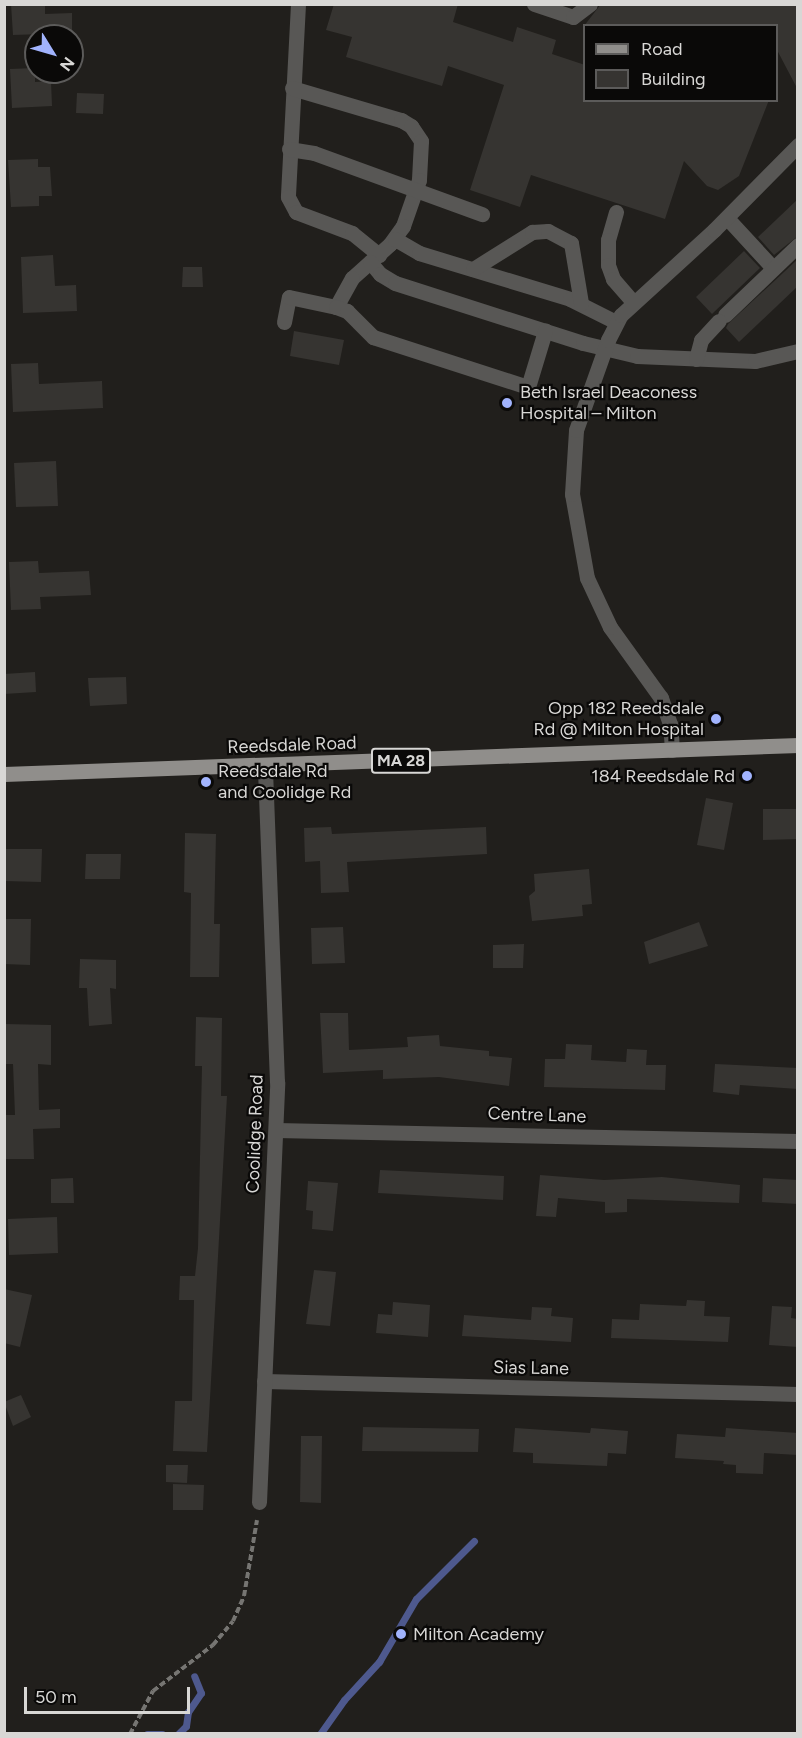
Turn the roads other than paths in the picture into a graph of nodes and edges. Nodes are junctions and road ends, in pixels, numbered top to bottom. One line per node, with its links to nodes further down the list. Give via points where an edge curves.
1 (298, 4): 4 (street)
2 (534, 4): 3 (street, via 573,16)
3 (590, 4)
4 (292, 88): 6 (street); 7 (street, via 411,126 422,150)
5 (798, 145): 10 (street)
6 (289, 149): 7 (street, via 314,153); 13 (street, via 288,197 292,208 302,216 358,237)
7 (416, 189): 9 (street); 11 (street)
8 (615, 212): 16 (street, via 608,240 608,265 613,279)
9 (482, 214)
10 (727, 218): 14 (street); 16 (street)
11 (395, 239): 13 (street); 15 (street, via 419,253)
12 (798, 245): 14 (street)
13 (374, 259): 18 (street, via 347,284); 21 (street, via 396,283)
14 (773, 268): 24 (street, via 701,340)
15 (473, 269): 17 (street); 17 (street, via 532,232 548,231 571,243)
16 (633, 302): 20 (street)
17 (581, 303): 20 (street)
18 (336, 307): 19 (street, via 289,297); 21 (street, via 347,311 373,337 528,387)
19 (284, 322)
20 (616, 322): 22 (street)
21 (545, 331): 22 (street)
22 (604, 349): 24 (street, via 653,358); 26 (street, via 582,405 573,444 572,494 577,538 587,578 603,616 665,706)
23 (798, 351): 24 (street, via 765,360)
24 (696, 359)
25 (798, 745): 26 (main road, Reedsdale Road / MA 28)
26 (672, 750): 27 (main road, Reedsdale Road / MA 28)
27 (265, 766): 28 (main road, Reedsdale Road / MA 28); 29 (street, Coolidge Road)
28 (4, 774)
29 (276, 1130): 30 (street, Centre Lane); 31 (street, Coolidge Road)
30 (798, 1141)
31 (264, 1381): 32 (street, Sias Lane); 33 (street, Coolidge Road)
32 (798, 1394)
33 (259, 1502)

